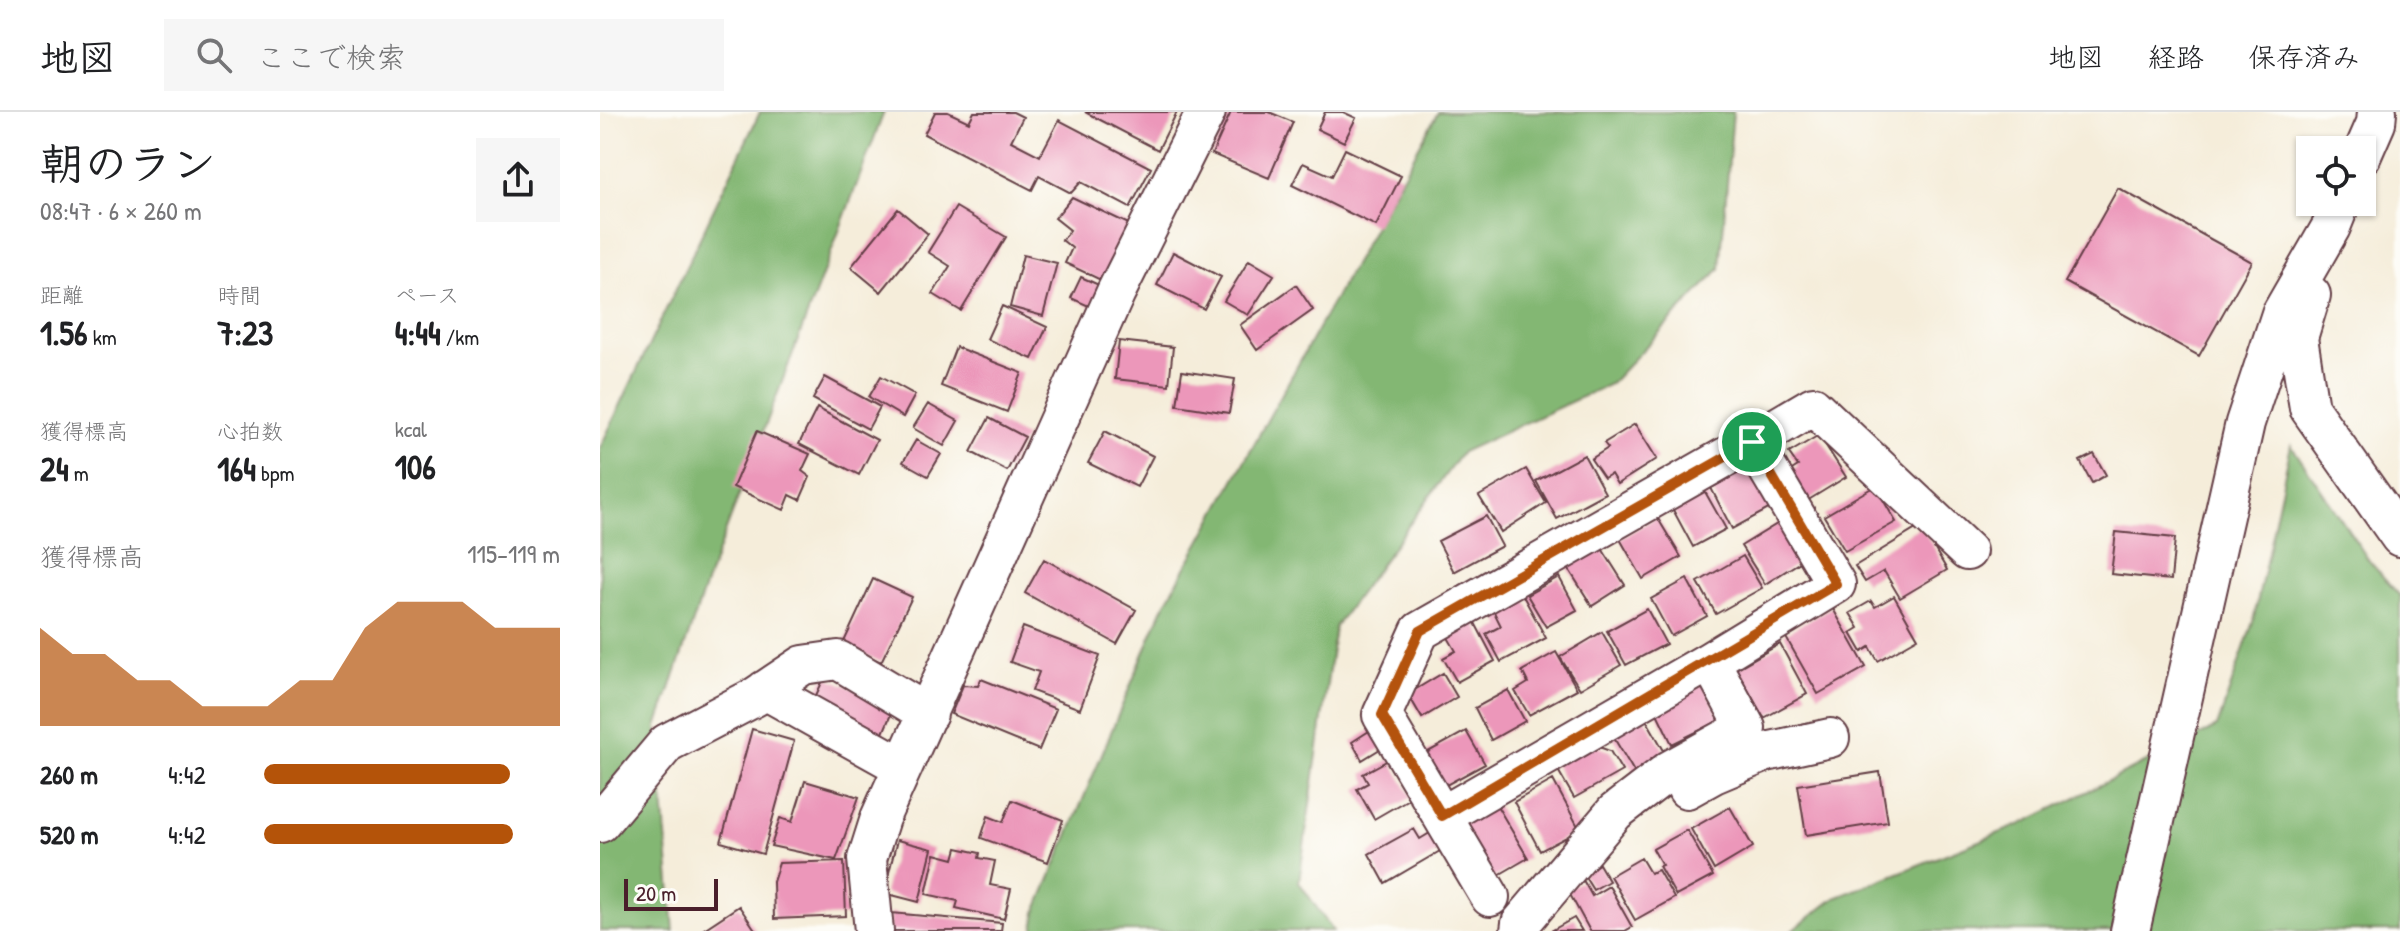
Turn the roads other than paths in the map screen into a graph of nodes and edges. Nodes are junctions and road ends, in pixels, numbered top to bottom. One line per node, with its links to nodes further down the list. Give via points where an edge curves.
1 (1206, 112): 11 (street, via 1116,292)
2 (2377, 112): 3 (street)
3 (2370, 136)
4 (2335, 216): 7 (street, via 2298,338 2309,408)
5 (2335, 216): 20 (street, via 2281,314 2245,423)
6 (1752, 442): 8 (street, via 1813,406); 9 (street, via 1836,584); 14 (street, via 1420,631 1382,715)
7 (2400, 537)
8 (1967, 551)
9 (1710, 661): 14 (street); 16 (street, via 1746,728 1670,770 1615,812)
10 (765, 690): 11 (street, via 803,665 838,660); 13 (street); 15 (street, via 667,743)
11 (928, 714): 13 (street)
12 (1830, 738): 16 (street, via 1766,752 1714,774)
13 (903, 767): 18 (street, via 867,859)
14 (1442, 816): 17 (street)
15 (600, 823)
16 (1573, 860): 19 (street)
17 (1490, 897)
18 (874, 931)
19 (1520, 931)
20 (2130, 931)

